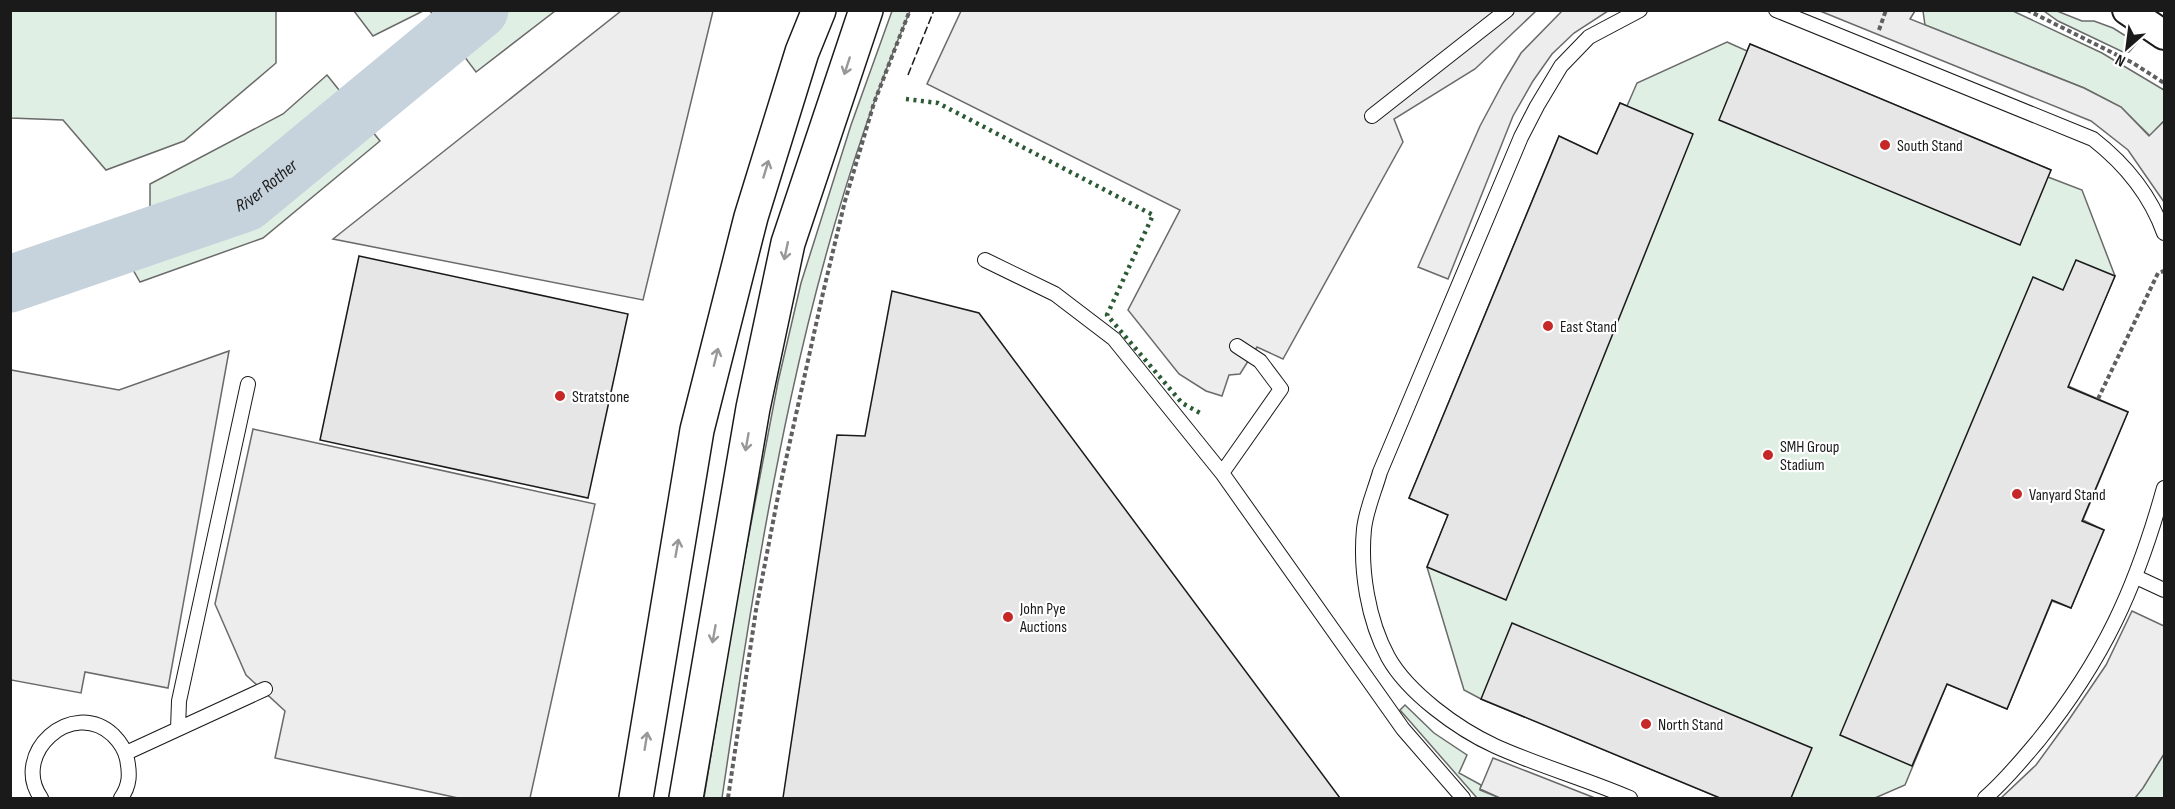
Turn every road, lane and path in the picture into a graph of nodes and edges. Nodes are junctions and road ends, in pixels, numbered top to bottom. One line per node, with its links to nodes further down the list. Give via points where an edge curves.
1 (819, 10): 27 (highway, one-way to 1, via 698,430 751,217 802,52)
2 (866, 10): 28 (highway, one-way to 28, via 788,243 753,408)
3 (910, 10): 29 (path, via 874,103 829,270 762,578)
4 (1507, 10): 11 (lane)
5 (1640, 10): 31 (lane, via 1589,38 1561,66 1521,137 1380,472 1364,527 1363,569 1372,615 1388,657 1415,690 1452,722 1494,746)
6 (1776, 10): 12 (lane, via 2093,139 2137,182)
7 (2027, 10): 10 (path, via 2133,63)
8 (2127, 10): 9 (street)
9 (2164, 34)
10 (2164, 83)
11 (1372, 116)
12 (2164, 233)
13 (985, 260): 18 (lane, via 1055,294 1114,339)
14 (2164, 271): 17 (path, via 2158,273)
15 (1237, 346): 18 (lane, via 1260,361 1281,389)
16 (248, 384): 23 (lane, via 178,701)
17 (2098, 399)
18 (1222, 473): 30 (lane, via 1366,681)
19 (2164, 488): 20 (lane)
20 (2136, 578): 21 (lane); 32 (lane, via 2101,653 2048,728)
21 (2164, 590)
22 (265, 689): 23 (lane)
23 (178, 729): 24 (lane)
24 (126, 753): 25 (lane, via 108,731 87,723 71,723 54,731 41,742 34,757 32,776); 26 (lane, via 130,774)
25 (41, 798)
26 (121, 798)
27 (636, 798)
28 (686, 798)
29 (728, 798)
30 (1463, 798)
31 (1630, 798)
32 (1985, 798)

